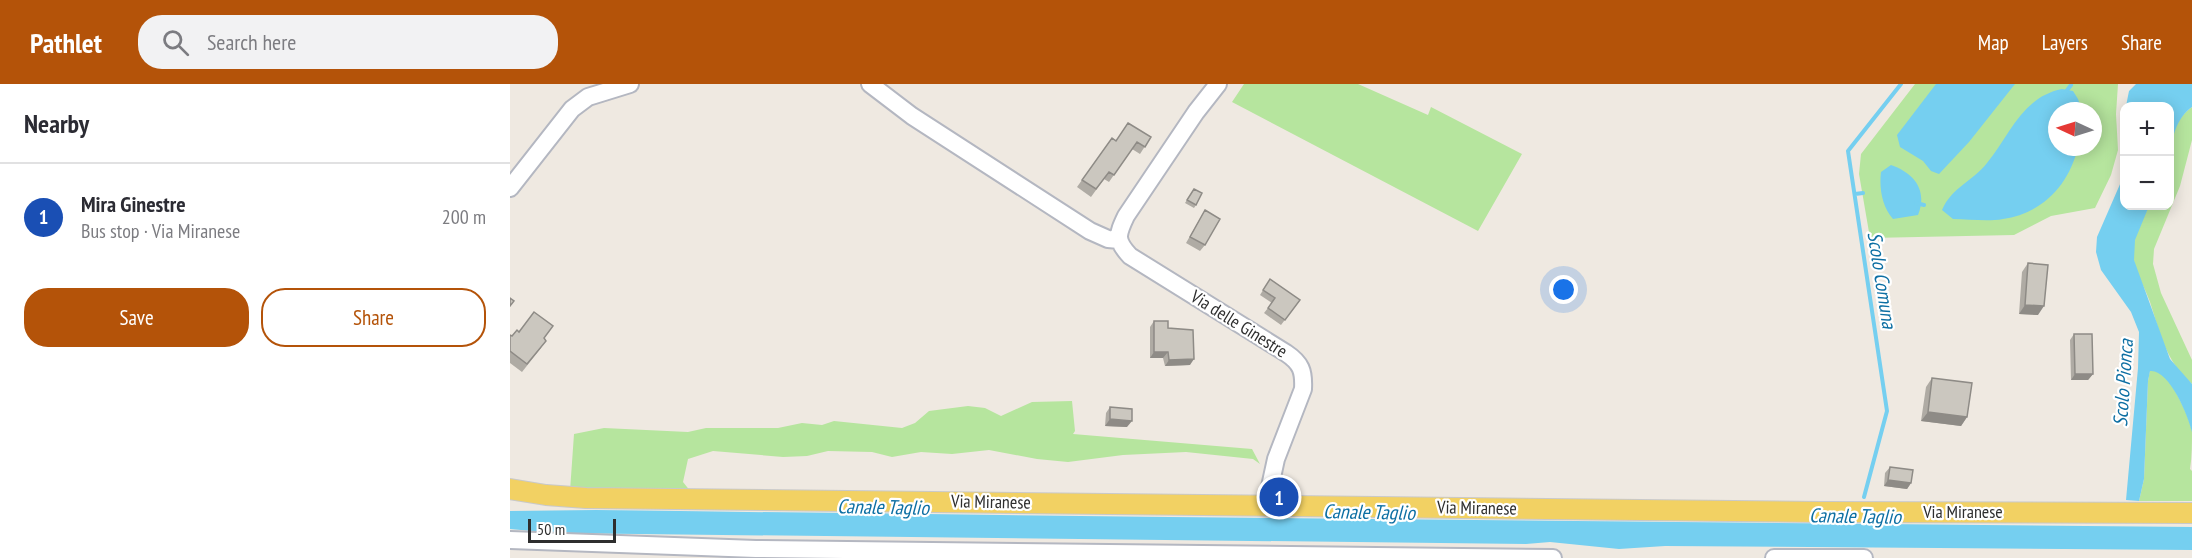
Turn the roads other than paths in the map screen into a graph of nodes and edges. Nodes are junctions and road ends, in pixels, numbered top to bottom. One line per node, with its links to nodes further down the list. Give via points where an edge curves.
1 (630, 84): 4 (street, via 588,97 572,110)
2 (870, 84): 5 (street, via 912,116 1090,231)
3 (1218, 84): 5 (street, via 1126,216)
4 (510, 188)
5 (1119, 240): 7 (street, Via delle Ginestre, via 1130,256 1286,352 1301,366 1303,389 1276,459)
6 (510, 489): 7 (main road, Via Miranese, via 586,498)
7 (1266, 505): 8 (main road, Via Miranese)
8 (2192, 513)
9 (510, 540): 10 (street, via 756,549)
10 (1553, 558)
11 (1774, 558): 12 (street)
12 (1864, 558)

